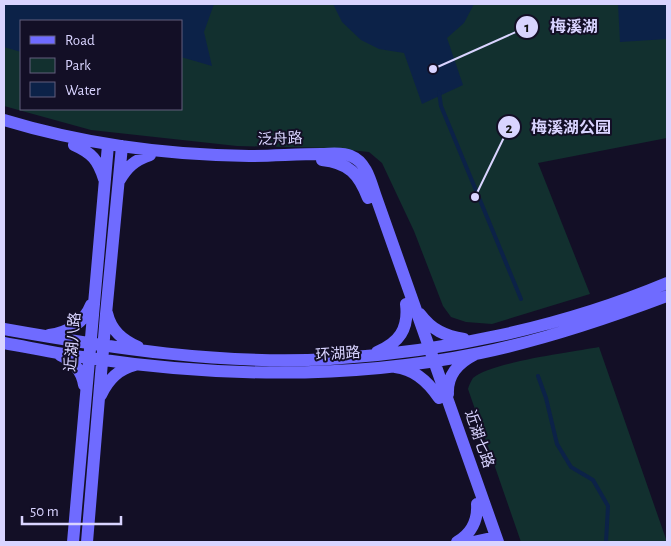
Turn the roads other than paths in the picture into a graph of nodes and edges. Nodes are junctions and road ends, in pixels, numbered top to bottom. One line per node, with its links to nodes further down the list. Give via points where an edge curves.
1 (4, 120): 4 (main road, 泛舟路)
2 (4, 126): 3 (main road, 泛舟路)
3 (74, 145): 4 (main road, 泛舟路); 7 (main road, via 95,158)
4 (108, 148): 5 (main road, 泛舟路); 7 (main road, 近湖八路)
5 (122, 150): 6 (main road, 泛舟路); 8 (main road, 近湖八路); 12 (main road, 泛舟路, via 249,156 343,154 358,160 367,174)
6 (150, 155): 8 (main road, via 132,164); 12 (main road, 泛舟路, via 225,161 320,159 349,167 365,190)
7 (104, 181): 11 (main road, 近湖八路)
8 (118, 183): 13 (main road, 近湖八路)
9 (667, 283): 19 (main road, 环湖路)
10 (667, 296): 19 (main road, 环湖路, via 540,339)
11 (93, 298): 15 (main road, via 88,314 80,322 58,334); 17 (main road, 近湖八路)
12 (410, 304): 19 (main road, via 435,330); 22 (main road, 泛舟路); 23 (main road, via 404,331 384,349)
13 (106, 309): 18 (main road, 近湖八路); 21 (main road, via 118,335)
14 (4, 330): 15 (main road, 环湖路)
15 (43, 336): 17 (main road, 环湖路)
16 (4, 343): 20 (main road, 环湖路)
17 (89, 344): 18 (main road, 环湖路); 24 (main road, 近湖八路)
18 (104, 345): 21 (main road, 环湖路); 25 (main road, 近湖八路)
19 (476, 347): 22 (main road, 环湖路); 30 (main road, via 453,372)
20 (46, 350): 24 (main road, 环湖路); 28 (main road, via 72,362 79,370)
21 (142, 350): 23 (main road, 环湖路, via 245,358)
22 (428, 354): 23 (main road, 环湖路); 27 (main road, 环湖路); 30 (main road, 近湖七路)
23 (368, 356)
24 (88, 358): 25 (main road, 环湖路); 28 (main road, 近湖八路)
25 (102, 360): 26 (main road, 环湖路); 29 (main road, 近湖八路)
26 (140, 364): 27 (main road, 环湖路, via 310,372); 29 (main road, via 129,366 114,376)
27 (387, 367): 30 (main road, via 400,368 420,377)
28 (85, 392): 33 (main road, 近湖八路)
29 (99, 397): 34 (main road, 近湖八路)
30 (444, 401): 31 (main road, 近湖七路); 32 (main road, 近湖七路)
31 (477, 504): 32 (main road, 近湖七路); 35 (main road, via 476,521)
32 (493, 540): 36 (main road)
33 (73, 541)
34 (88, 541)
35 (457, 542)
36 (473, 542)

